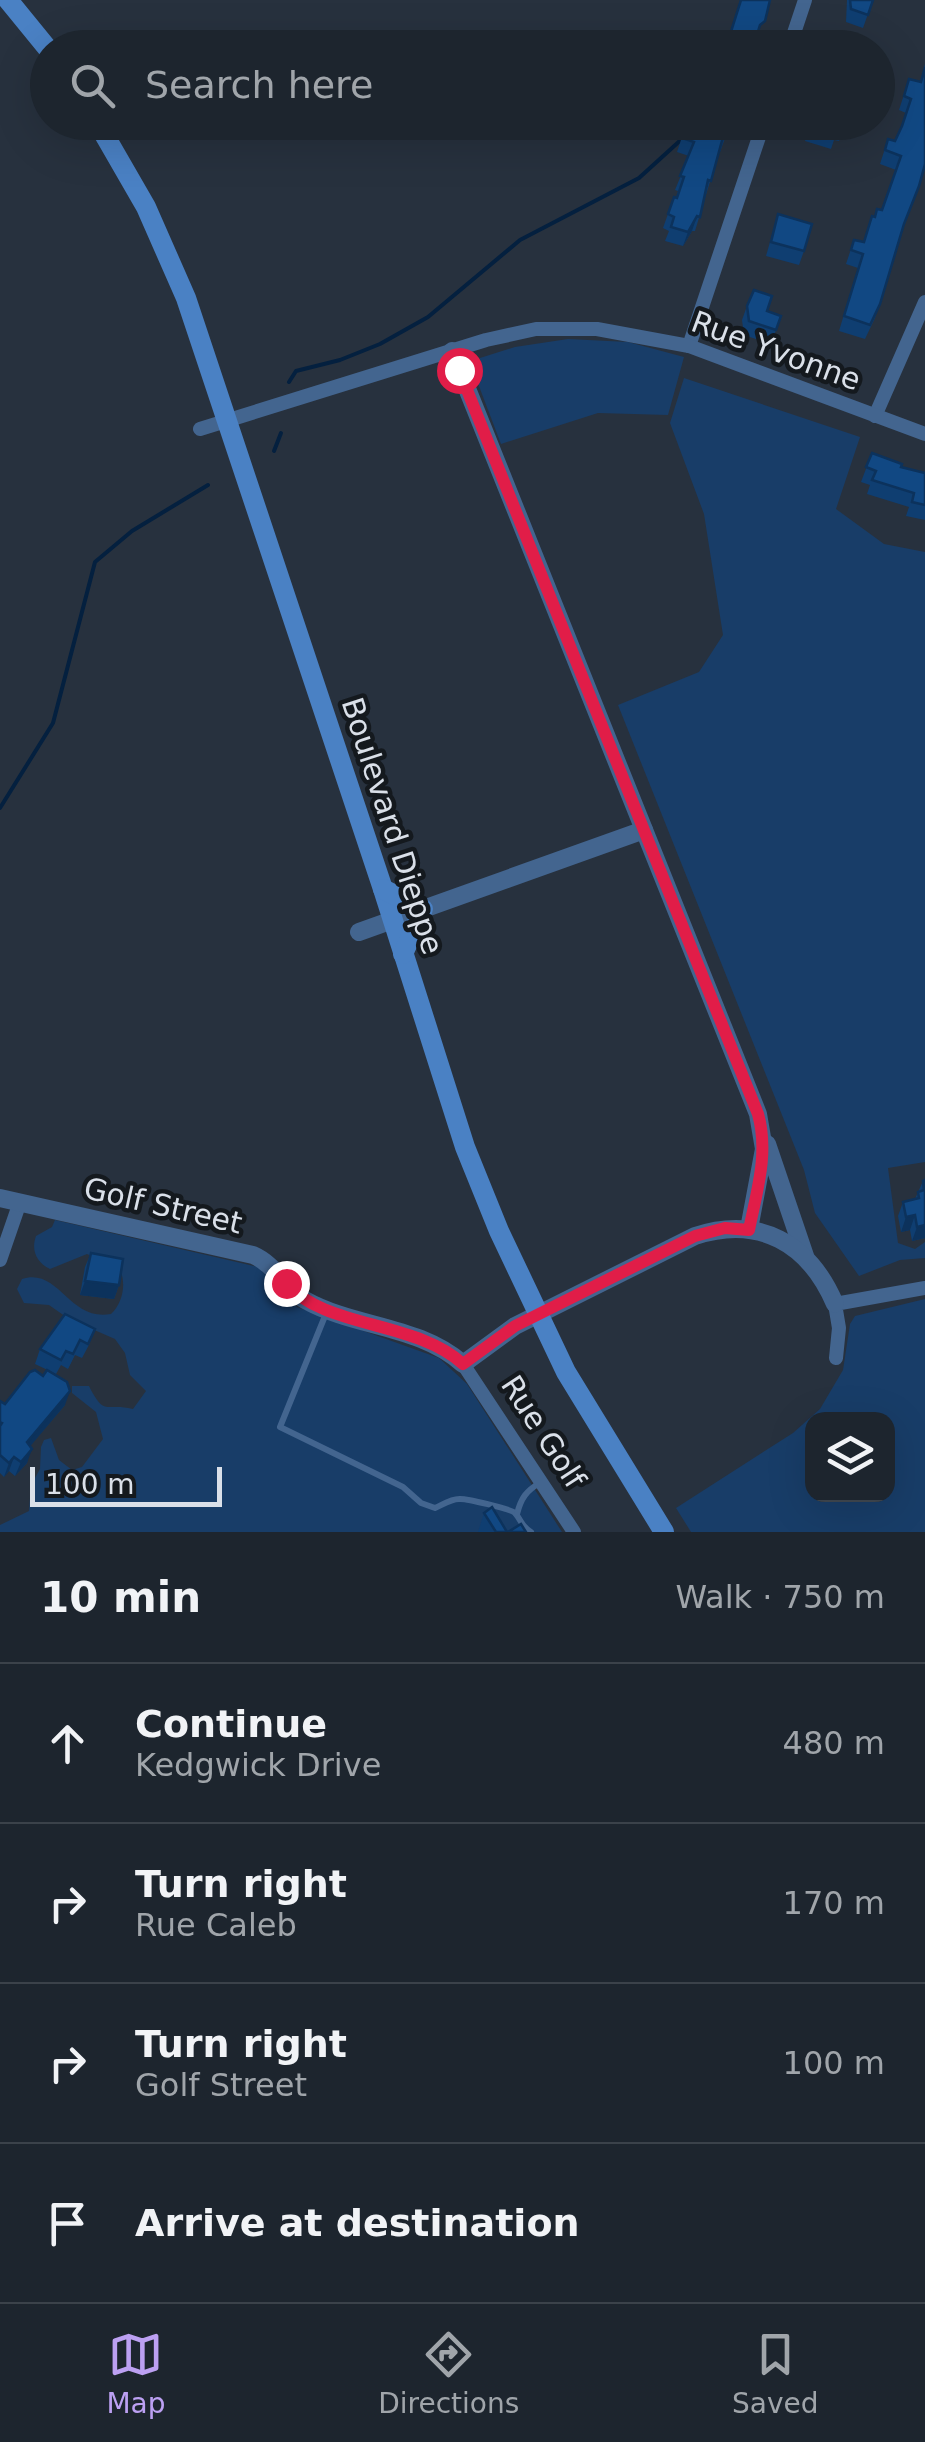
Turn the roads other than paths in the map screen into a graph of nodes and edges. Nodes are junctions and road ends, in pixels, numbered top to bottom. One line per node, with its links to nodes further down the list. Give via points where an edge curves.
1 (8, 0): 3 (main road)
2 (805, 0): 4 (street)
3 (32, 30)
4 (795, 30)
5 (107, 140): 11 (main road, Boulevard Dieppe, via 186,298)
6 (758, 140): 8 (street)
7 (925, 302): 10 (street)
8 (689, 346): 9 (street, Rue Yvonne, via 597,330 536,329); 10 (street, Rue Yvonne)
9 (452, 351): 11 (street, Rue Yvonne); 14 (street)
10 (875, 416): 13 (street, Rue Yvonne)
11 (227, 419): 12 (street, Rue Yvonne); 15 (main road, Boulevard Dieppe)
12 (200, 429)
13 (925, 434)
14 (644, 830): 16 (street); 20 (street)
15 (383, 889): 16 (main road); 17 (main road, Boulevard Dieppe)
16 (423, 909): 17 (street); 19 (main road)
17 (392, 920): 18 (street); 19 (main road, Boulevard Dieppe)
18 (359, 932)
19 (403, 954): 29 (main road, Boulevard Dieppe, via 465,1147)
20 (765, 1138): 23 (street); 24 (street)
21 (0, 1198): 22 (street, Golf Street)
22 (20, 1202): 25 (street); 28 (street, Golf Street, via 253,1255 298,1296)
23 (749, 1230): 24 (street); 29 (street, via 695,1236)
24 (806, 1256): 27 (street)
25 (0, 1260)
26 (925, 1288): 27 (street)
27 (835, 1304): 30 (street)
28 (328, 1310): 31 (street, Golf Street, via 420,1338); 33 (lane, via 280,1428 403,1487 421,1503 435,1508 465,1499)
29 (537, 1315): 31 (street); 36 (main road, Boulevard Dieppe)
30 (836, 1358)
31 (463, 1364): 32 (street, Rue Golf)
32 (542, 1481): 33 (lane, via 520,1500); 34 (street, Rue Golf)
33 (517, 1514): 35 (lane)
34 (568, 1530)
35 (531, 1532)
36 (664, 1532)

